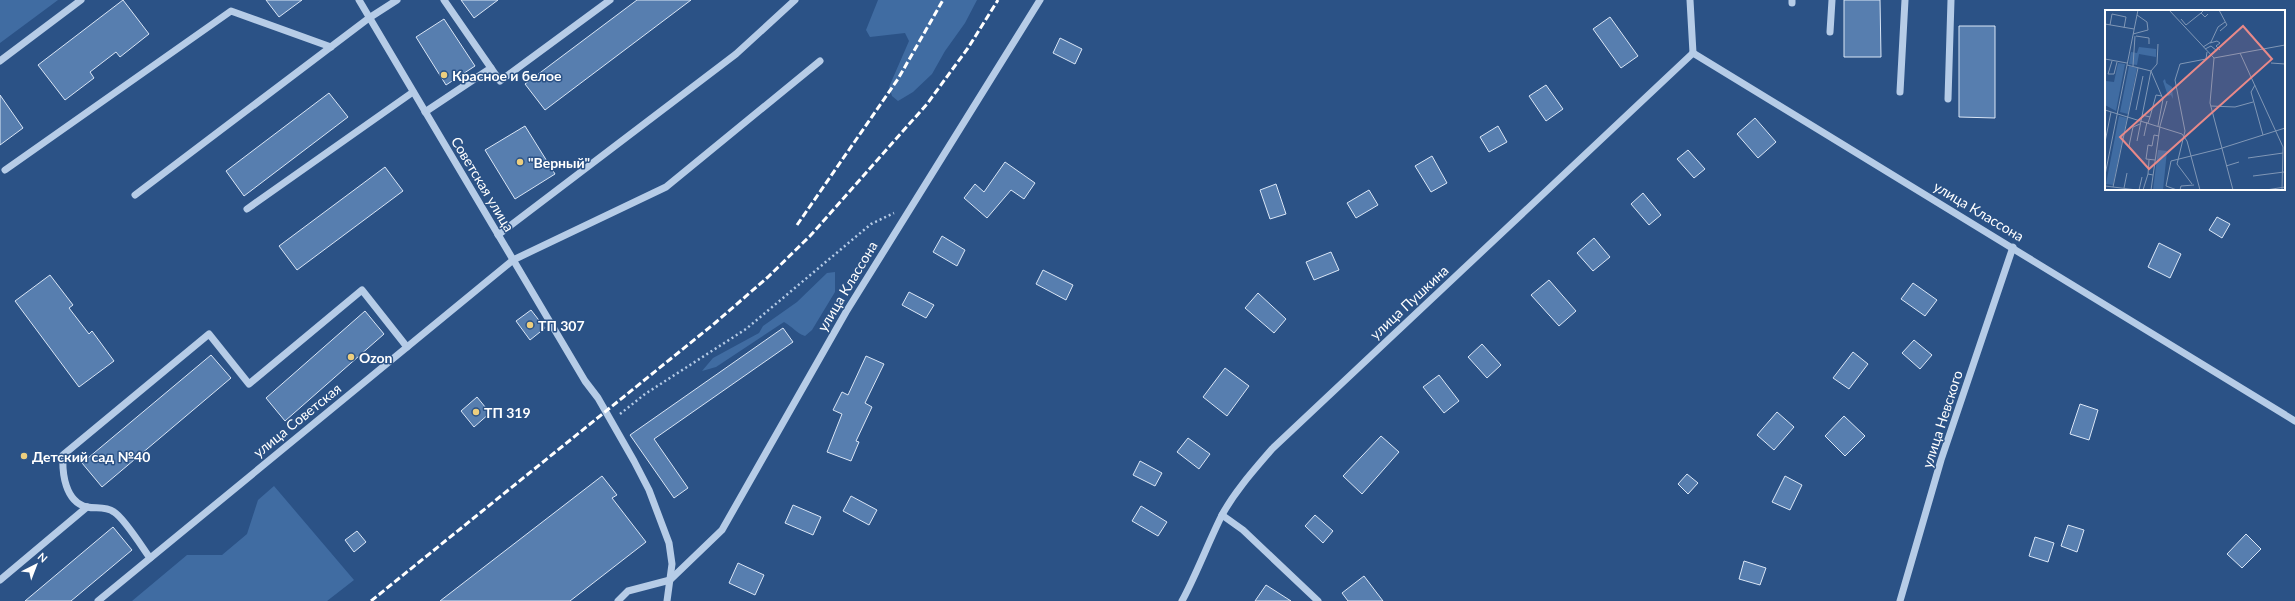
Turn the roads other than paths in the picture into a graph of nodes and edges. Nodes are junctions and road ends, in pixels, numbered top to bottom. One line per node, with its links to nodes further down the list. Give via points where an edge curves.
1 (81, 0): 16 (street)
2 (359, 0): 12 (street, Советская улица)
3 (397, 0): 12 (street)
4 (444, 0): 18 (street)
5 (610, 0): 18 (street, via 500,81)
6 (795, 0): 26 (street, via 736,54)
7 (1040, 0): 35 (street, улица Классона, via 846,312 722,530)
8 (1690, 0): 15 (street)
9 (1832, 0): 13 (street)
10 (1905, 0): 20 (street)
11 (1951, 0): 21 (street)
12 (369, 18): 14 (street); 19 (street, Советская улица)
13 (1830, 32)
14 (331, 47): 23 (street, via 231,11); 24 (street)
15 (1693, 53): 27 (street, улица Классона); 32 (street, улица Пушкина, via 1272,449 1244,481)
16 (0, 61)
17 (820, 61): 28 (street, улица Советская, via 666,187)
18 (491, 68): 22 (street)
19 (413, 92): 22 (street, Советская улица); 25 (street)
20 (1900, 92)
21 (1948, 99)
22 (425, 112): 26 (street, Советская улица)
23 (4, 170)
24 (135, 195)
25 (247, 209)
26 (498, 235): 28 (street, Советская улица)
27 (2012, 247): 30 (street, улица Классона); 41 (street, улица Невского, via 1941,460)
28 (513, 260): 29 (street, улица Советская); 35 (street, Советская улица, via 584,381 611,421 649,490 669,542 672,564)
29 (407, 347): 31 (street, via 362,290 249,384 209,334 64,455 62,471 66,488 78,503); 33 (street, улица Советская)
30 (2295, 421)
31 (86, 507): 33 (street, via 103,507 114,512); 34 (street)
32 (1222, 515): 39 (street, улица Пушкина, via 1200,568); 40 (street, via 1243,530)
33 (150, 558): 36 (street, улица Советская)
34 (0, 580)
35 (670, 580): 37 (street, via 628,591); 38 (street, Советская улица)
36 (98, 601)
37 (618, 601)
38 (667, 601)
39 (1182, 601)
40 (1318, 601)
41 (1900, 601)

